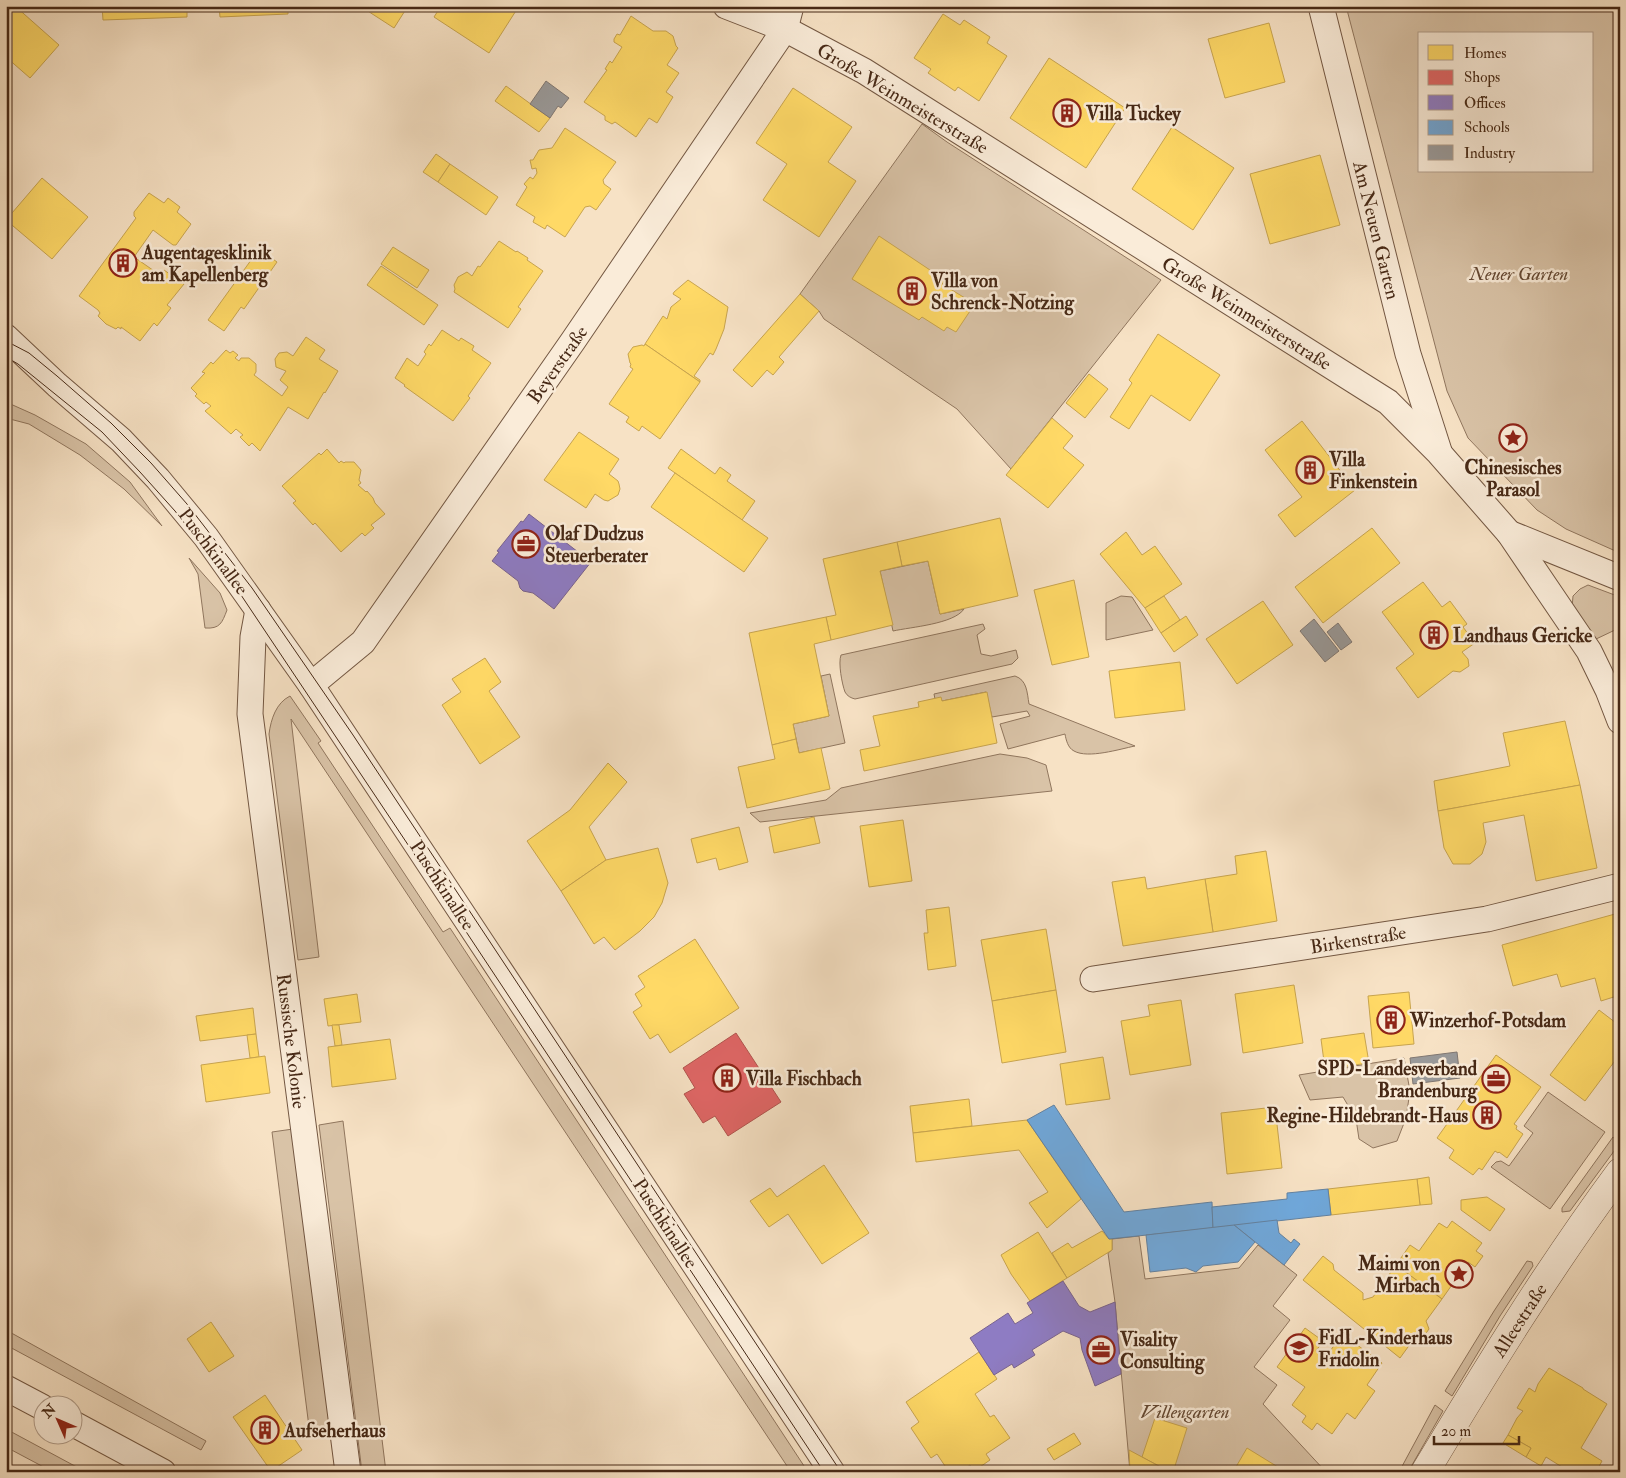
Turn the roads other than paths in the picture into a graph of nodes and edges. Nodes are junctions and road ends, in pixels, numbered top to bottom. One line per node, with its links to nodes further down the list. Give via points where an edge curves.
1 (726, 6): 3 (street, Große Weinmeisterstraße)
2 (1321, 6): 5 (street, Am Neuen Garten, via 1408,354)
3 (788, 17): 5 (street, Große Weinmeisterstraße, via 864,71 1388,402); 9 (street, Beyerstraße, via 578,333 363,642)
4 (6, 337): 8 (street, Puschkinallee, via 121,440 158,479 206,537)
5 (1439, 453): 6 (street, Große Weinmeisterstraße)
6 (1509, 533): 7 (street); 10 (street, Große Weinmeisterstraße, via 1589,651)
7 (1620, 578)
8 (258, 610): 9 (street, Puschkinallee); 18 (street, Russische Kolonie, via 253,637 250,714)
9 (312, 685): 19 (street, Puschkinallee)
10 (1620, 721)
11 (1620, 886): 12 (street, Birkenstraße, via 1487,919)
12 (1093, 979)
13 (1620, 1172): 20 (street, Alleestraße, via 1510,1334)
14 (6, 1388): 15 (street)
15 (32, 1402)
16 (82, 1429): 17 (street)
17 (163, 1472)
18 (348, 1472)
19 (832, 1472)
20 (1425, 1472)

